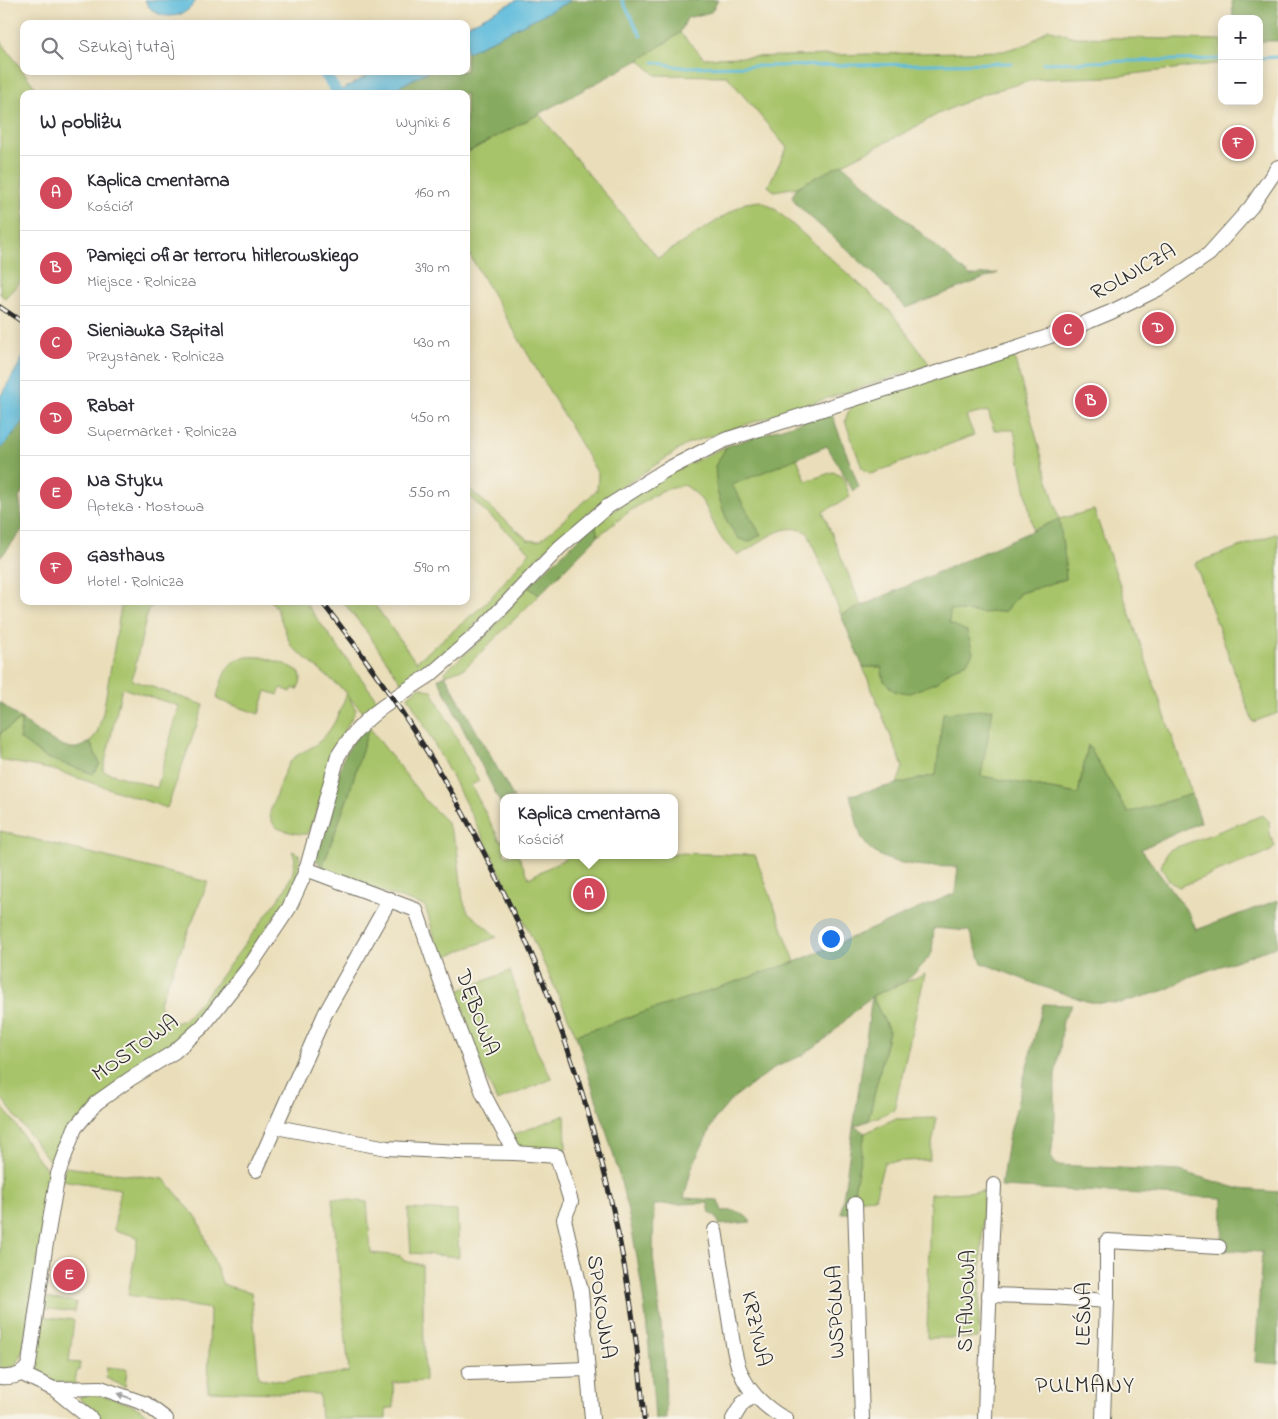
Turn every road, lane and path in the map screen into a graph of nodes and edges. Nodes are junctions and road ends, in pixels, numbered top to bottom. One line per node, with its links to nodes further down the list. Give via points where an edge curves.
1 (1278, 167): 2 (street, ROLNICZA, via 1251,208 1209,254 1158,288 1111,312 1075,327 725,440 664,471 607,507 560,547 478,633 430,674)
2 (389, 702): 3 (street, MOSTOWA, via 359,726 338,756)
3 (306, 869): 4 (street, DĘBOWA); 16 (street, MOSTOWA, via 289,908 250,966 202,1027 174,1052 96,1103 75,1128 58,1174 31,1355)
4 (390, 899): 5 (street, via 325,1014); 6 (street, DĘBOWA, via 416,910 483,1094)
5 (276, 1127): 6 (street, via 387,1148); 7 (street)
6 (515, 1152): 14 (street, SPOKOJNA, via 557,1156 571,1202 564,1219 581,1291)
7 (256, 1170)
8 (994, 1185): 12 (street, STAWOWA)
9 (855, 1204): 25 (street, WSPÓLNA)
10 (715, 1230): 19 (street, KRZYWA, via 736,1361)
11 (1219, 1247): 13 (street, LEŚNA, via 1107,1241)
12 (989, 1295): 13 (street); 26 (street, STAWOWA)
13 (1107, 1301): 27 (street, LEŚNA)
14 (587, 1369): 15 (street); 22 (street, SPOKOJNA)
15 (469, 1373)
16 (22, 1374): 17 (street); 18 (street)
17 (0, 1378)
18 (54, 1389): 20 (street); 21 (street, one-way to 18, via 146,1404 101,1388)
19 (753, 1395): 23 (street, via 742,1404); 24 (street, KRZYWA)
20 (91, 1419)
21 (166, 1419)
22 (592, 1419)
23 (733, 1419)
24 (786, 1419)
25 (862, 1419)
26 (985, 1419)
27 (1103, 1419)

